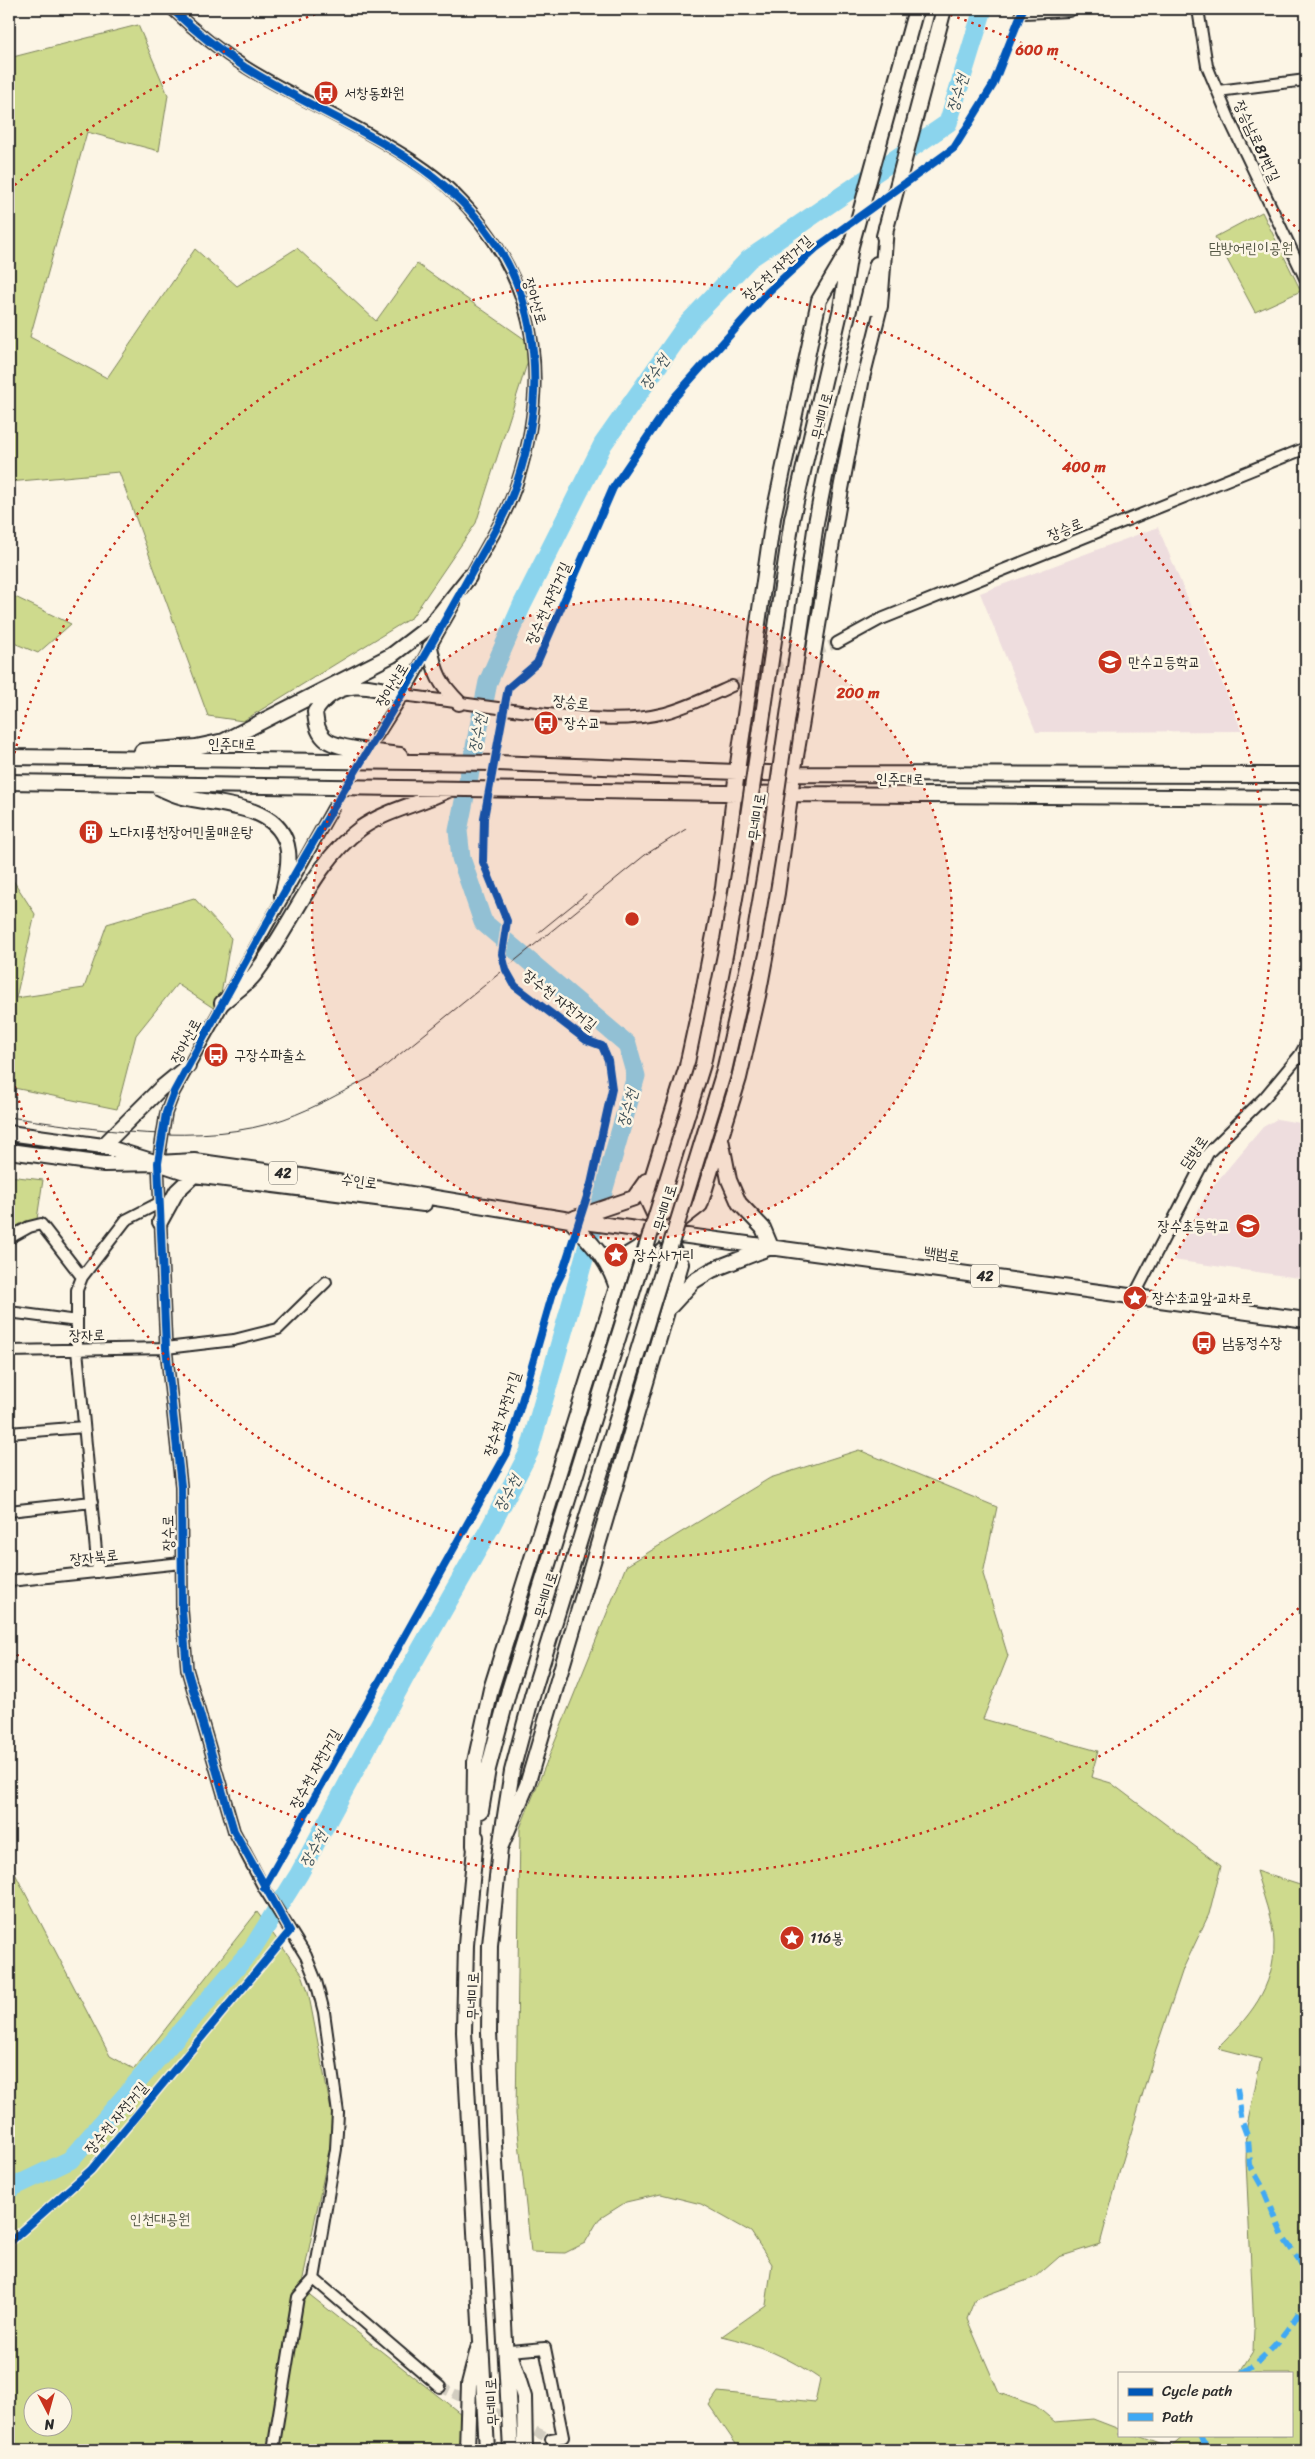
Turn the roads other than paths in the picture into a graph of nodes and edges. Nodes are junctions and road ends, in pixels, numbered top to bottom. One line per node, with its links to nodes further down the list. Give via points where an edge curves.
1 (172, 9): 13 (street, 장아산로, via 199,35 248,69 371,135 423,168 453,192 487,230 509,267 522,298 533,345 536,392 517,484)
2 (916, 9): 10 (main road, 무네미로)
3 (944, 9): 9 (main road, 무네미로)
4 (1069, 9): 6 (main road)
5 (1198, 9): 8 (street, 장승남로81번길, via 1203,48)
6 (1023, 11)
7 (1306, 80): 8 (street)
8 (1218, 91): 11 (street, 장승남로81번길)
9 (886, 227): 24 (main road, via 880,306 862,378 841,489); 69 (main road, 무네미로, bridge, via 829,456 816,523 753,944 724,1071 532,1696 512,1771)
10 (851, 246): 23 (main road, via 819,300 773,518); 68 (main road, 무네미로, bridge, via 841,308 792,519 742,856 703,1064 509,1690 488,1769)
11 (1306, 280)
12 (1306, 448): 14 (street, 장승로, via 880,620)
13 (469, 577): 15 (street, 장아산로); 21 (main road, via 430,626 392,655 224,741 196,747)
14 (837, 643)
15 (430, 647): 17 (street, 장아산로); 18 (main road, via 441,684)
16 (732, 686): 18 (street, 장승로, via 665,713 628,720 516,711)
17 (403, 694): 18 (street, 장승로); 19 (street, 장아산로); 22 (main road, via 374,686 351,686 321,702 315,712 317,728 324,739 338,746)
18 (464, 703)
19 (377, 736)
20 (9, 757): 21 (main road, 인주대로)
21 (54, 757): 22 (main road, 인주대로)
22 (455, 763): 23 (main road, 인주대로)
23 (737, 771): 24 (main road, 인주대로); 29 (main road)
24 (793, 774): 25 (main road, 인주대로); 30 (main road)
25 (1306, 775)
26 (9, 782): 27 (main road)
27 (150, 784): 28 (main road); 33 (main road, via 182,797 255,812 268,819 278,828 288,850 289,863)
28 (451, 789): 29 (main road, 인주대로); 34 (main road, via 382,816 336,851 253,976)
29 (735, 792): 30 (main road, 인주대로); 42 (main road, via 723,888 704,992 687,1066)
30 (791, 794): 31 (main road, 인주대로); 38 (main road, via 758,996 739,1078)
31 (1306, 798)
32 (333, 808): 33 (street, 장아산로)
33 (282, 896): 34 (street, 장아산로)
34 (222, 1003): 36 (street, 장아산로)
35 (1306, 1044): 53 (street, 담방로, via 1264,1097 1208,1153)
36 (188, 1066): 39 (main road); 41 (street, 장아산로, via 166,1113)
37 (9, 1133): 39 (main road, 수인로 / 42)
38 (721, 1136): 47 (main road, via 700,1205); 49 (main road, via 729,1180 738,1203 763,1228)
39 (103, 1146): 41 (main road, 수인로 / 42)
40 (9, 1151): 41 (main road, 수인로 / 42, via 104,1164)
41 (158, 1163): 43 (main road, 수인로 / 42); 44 (street, 장수로); 45 (main road, 수인로 / 42, via 204,1162)
42 (654, 1169): 45 (main road, via 634,1198); 47 (main road, via 646,1197)
43 (194, 1176): 45 (main road, 수인로 / 42, via 357,1198); 46 (main road, via 178,1191)
44 (159, 1203): 46 (street, 장수로); 50 (street, via 126,1220)
45 (564, 1219): 47 (main road, 수인로 / 42); 52 (main road, via 600,1252)
46 (160, 1222): 58 (street, 장수로)
47 (664, 1233): 49 (main road, 백범로 / 42); 52 (main road, via 628,1255); 54 (main road, via 682,1264)
48 (9, 1238): 50 (street, via 42,1224)
49 (771, 1248): 53 (main road, 백범로 / 42); 54 (main road, via 712,1270 694,1281)
50 (82, 1278): 57 (street, via 77,1290)
51 (326, 1282): 58 (street, via 278,1329 234,1340)
52 (617, 1288): 68 (main road, via 491,1689 475,1762)
53 (1134, 1296): 56 (main road, 백범로 / 42)
54 (668, 1308): 69 (main road, via 527,1785)
55 (9, 1312): 57 (street)
56 (1306, 1320)
57 (77, 1321): 59 (street)
58 (166, 1348): 59 (street, 장자로); 65 (street, 장수로, via 178,1438)
59 (77, 1350): 60 (street, 장자로); 61 (street)
60 (9, 1351)
61 (84, 1426): 62 (street); 63 (street)
62 (9, 1433)
63 (92, 1502): 64 (street); 66 (street)
64 (9, 1511)
65 (182, 1562): 66 (street, 장자북로); 70 (street, 장수로, via 182,1610 189,1677 234,1831 306,1956 324,2012 338,2113 336,2149)
66 (98, 1572): 67 (street, 장자북로)
67 (9, 1581)
68 (474, 1846): 72 (main road, 무네미로, via 466,1945 464,2032)
69 (500, 1848): 71 (main road, 무네미로, via 490,1945 489,2032)
70 (314, 2279): 74 (street); 76 (street, via 298,2297)
71 (504, 2334): 73 (main road); 79 (main road, 무네미로)
72 (482, 2337): 77 (main road, via 469,2384); 78 (main road, 무네미로)
73 (510, 2351): 75 (street, via 544,2348 563,2437); 80 (main road, via 524,2397)
74 (440, 2386)
75 (551, 2438)
76 (273, 2450)
77 (467, 2450)
78 (487, 2450)
79 (511, 2450)
80 (525, 2450)

